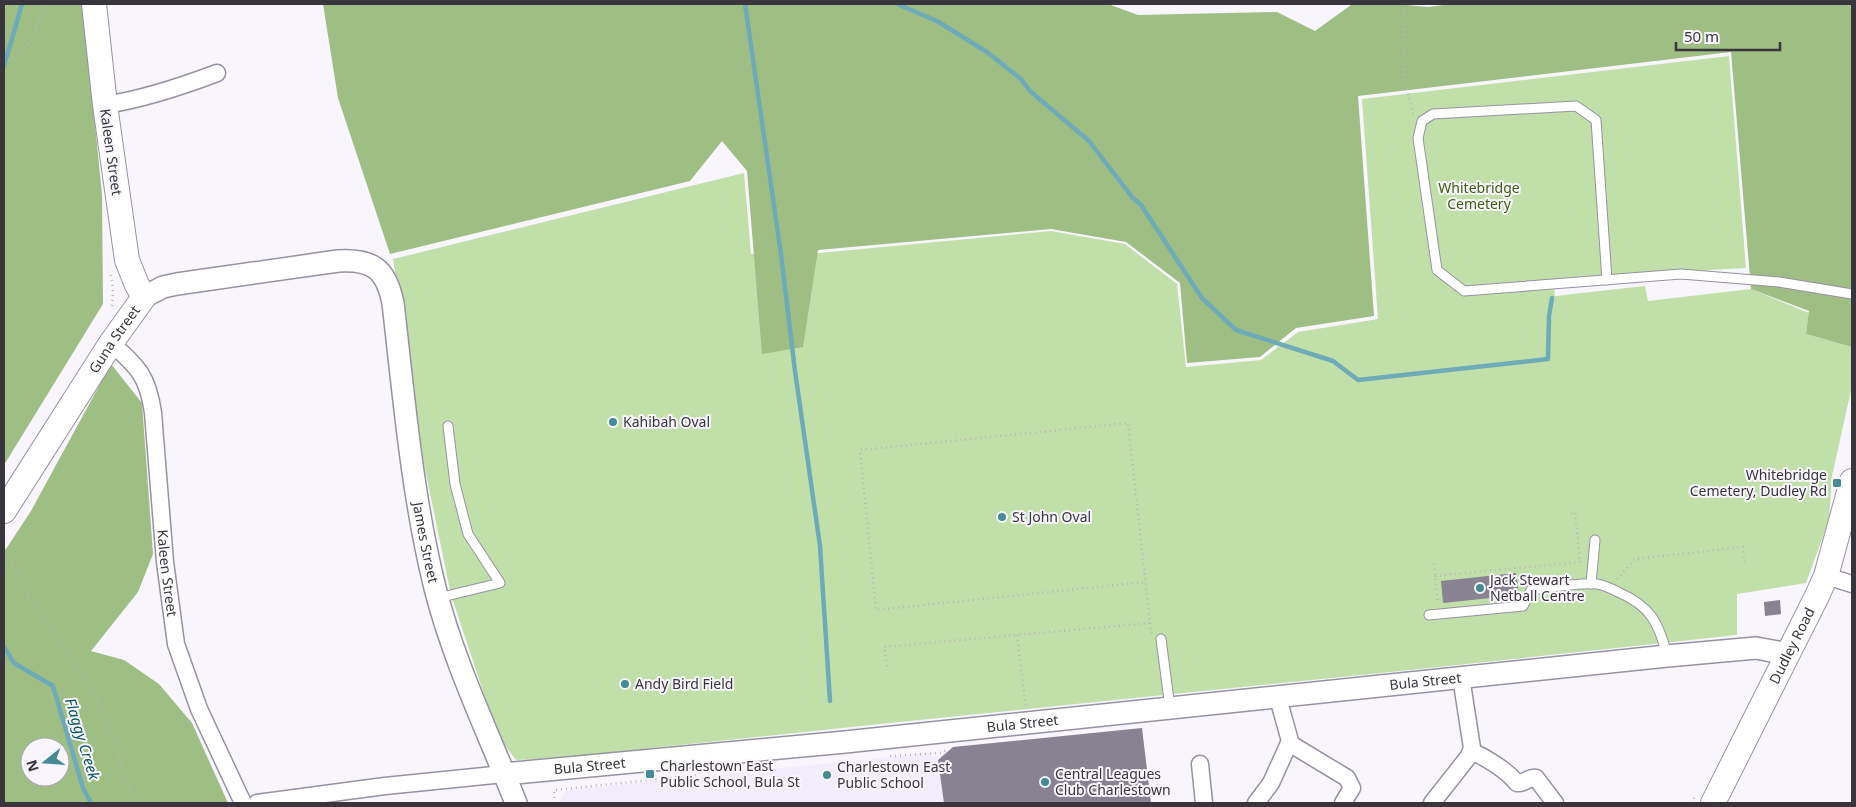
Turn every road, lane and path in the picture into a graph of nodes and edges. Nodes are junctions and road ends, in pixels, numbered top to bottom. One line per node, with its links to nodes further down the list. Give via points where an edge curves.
1 (45, 4): 4 (path, via 31,40 21,53 8,60)
2 (94, 4): 6 (main road, Kaleen Street)
3 (1404, 4): 7 (path, via 1405,80 1413,113)
4 (4, 58)
5 (217, 73): 6 (street, via 172,90)
6 (104, 104): 12 (main road, Kaleen Street, via 127,260)
7 (1422, 122): 10 (lane, via 1418,138 1437,270 1464,291); 10 (lane, via 1433,114 1576,106 1596,120)
8 (380, 270): 12 (street, Guna Street, via 362,261 338,261 176,284); 31 (street, James Street, via 390,286 416,490)
9 (111, 273): 13 (path)
10 (1607, 280): 11 (lane, via 1681,274 1779,282)
11 (1852, 294)
12 (144, 296): 14 (main road, Guna Street)
13 (112, 314)
14 (111, 343): 17 (main road, Guna Street); 52 (street, Kaleen Street, via 132,362 150,391 165,562 176,644 200,709)
15 (448, 426): 31 (lane, via 455,484 468,534 500,583)
16 (1852, 481): 26 (main road, Dudley Road)
17 (4, 511)
18 (1571, 512): 21 (path, via 1575,512)
19 (1594, 540): 29 (lane)
20 (4, 548): 51 (path, via 31,601 95,694)
21 (1580, 562): 23 (path); 25 (path)
22 (1434, 564): 25 (path)
23 (1581, 566)
24 (1745, 566): 27 (path, via 1743,547 1635,559)
25 (1435, 576): 32 (path)
26 (1826, 576): 30 (street); 36 (main road, Dudley Road)
27 (1614, 579)
28 (1146, 582): 28 (path, via 1128,423 860,450 876,610); 34 (path, via 1150,623)
29 (1591, 584): 32 (lane, via 1531,590 1524,606); 37 (lane, via 1636,600 1647,610 1658,627)
30 (1852, 584)
31 (438, 598): 48 (street, James Street, via 461,671)
32 (1439, 614): 33 (lane)
33 (1429, 615)
34 (1017, 635): 38 (path, via 884,647); 42 (path)
35 (1161, 639): 41 (lane)
36 (1788, 654): 37 (street, Bula Street, via 1756,648); 50 (main road, Dudley Road)
37 (1667, 656): 39 (street, Bula Street)
38 (887, 666)
39 (1461, 677): 40 (street, Bula Street); 45 (street)
40 (1278, 698): 41 (street, Bula Street); 43 (street)
41 (1170, 708): 42 (street, Bula Street)
42 (1027, 723): 48 (street, Bula Street)
43 (1289, 743): 57 (street, via 1270,783); 58 (street, via 1347,778 1352,788)
44 (953, 747): 46 (path, via 941,753)
45 (1471, 750): 59 (street); 60 (street, via 1517,783 1536,778)
46 (883, 757)
47 (1200, 764): 56 (street)
48 (504, 774): 53 (street, Bula Street); 54 (street, James Street)
49 (699, 775): 55 (path, via 554,790)
50 (1706, 797): 61 (path)
51 (133, 803)
52 (243, 803)
53 (257, 803)
54 (516, 803)
55 (555, 803)
56 (1204, 803)
57 (1256, 803)
58 (1343, 803)
59 (1432, 803)
60 (1556, 803)
61 (1691, 803)

